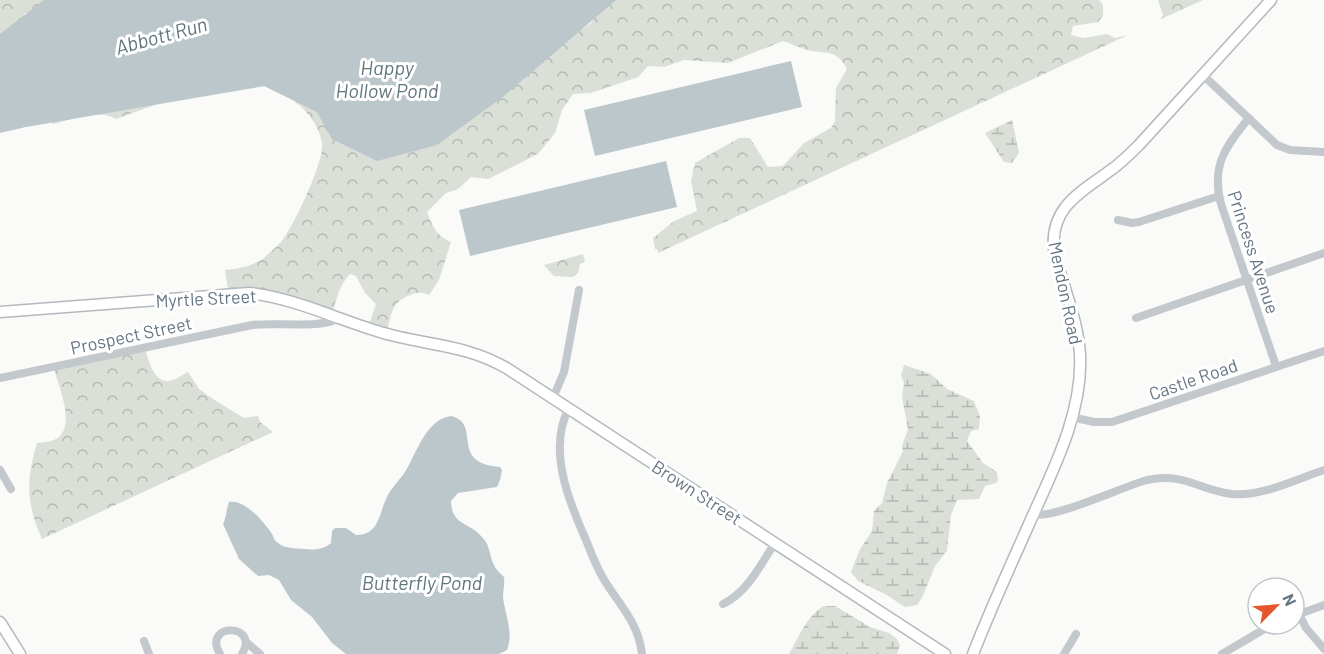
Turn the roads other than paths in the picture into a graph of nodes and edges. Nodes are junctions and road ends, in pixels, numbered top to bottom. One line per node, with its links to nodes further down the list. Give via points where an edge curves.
1 (1271, 0): 2 (street, Mendon Road)
2 (1204, 76): 3 (street); 19 (street, Mendon Road, via 1129,155 1070,201 1055,226 1054,249 1076,326 1080,355)
3 (1249, 118): 4 (street, via 1283,148); 5 (street, Princess Avenue, via 1224,152 1217,178)
4 (1324, 152)
5 (1219, 196): 6 (street, via 1139,222); 8 (street, Princess Avenue)
6 (1118, 220)
7 (1324, 253): 8 (street)
8 (1247, 280): 12 (street); 15 (street, Princess Avenue)
9 (579, 290): 17 (street, via 564,372)
10 (0, 312): 11 (street, Myrtle Street, via 249,293 287,300)
11 (338, 318): 13 (street, Myrtle Street, via 384,334); 16 (street, Prospect Street, via 325,324 252,325)
12 (1136, 318)
13 (441, 345): 17 (street, Brown Street, via 488,357)
14 (1324, 351): 15 (street, Castle Road)
15 (1276, 366): 19 (street, Castle Road, via 1112,422)
16 (0, 378)
17 (553, 398): 18 (street, Brown Street)
18 (569, 408): 24 (street, Brown Street); 40 (street, via 561,431 565,490 598,569 638,632)
19 (1071, 417): 23 (street, Mendon Road)
20 (0, 470): 22 (street)
21 (1324, 470): 23 (street, via 1244,494 1223,492 1180,478 1159,478 1050,514)
22 (11, 489)
23 (1034, 514): 42 (street, Mendon Road)
24 (775, 543): 25 (street, via 743,590); 41 (street, Brown Street)
25 (723, 604)
26 (1324, 604): 27 (street)
27 (1306, 611)
28 (0, 621): 35 (street)
29 (1306, 628): 34 (street)
30 (1076, 634): 43 (street)
31 (1253, 636): 44 (street)
32 (144, 641): 36 (street)
33 (246, 642): 37 (street, via 241,633 232,629 222,632 217,640); 38 (street); 39 (street)
34 (1324, 649)
35 (20, 654)
36 (149, 654)
37 (220, 654)
38 (242, 654)
39 (260, 654)
40 (642, 654)
41 (945, 654)
42 (973, 654)
43 (1064, 654)
44 (1222, 654)

